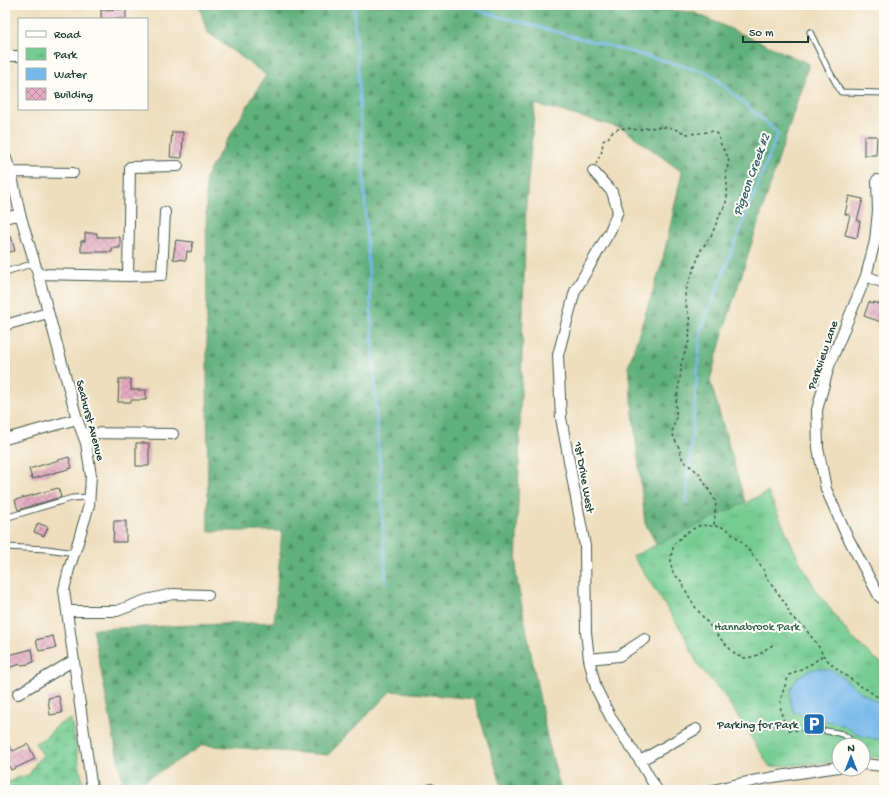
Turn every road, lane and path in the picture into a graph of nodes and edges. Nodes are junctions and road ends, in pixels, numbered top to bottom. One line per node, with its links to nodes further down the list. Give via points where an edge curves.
1 (810, 32): 4 (lane, via 841,92)
2 (5, 56): 3 (street)
3 (18, 56)
4 (884, 93)
5 (5, 156): 7 (street, Seahurst Avenue)
6 (178, 166): 17 (street, via 130,167)
7 (11, 172): 9 (street); 12 (street, Seahurst Avenue)
8 (593, 172): 28 (path, via 602,151 603,141 614,131 626,128 639,130 668,127 688,134 714,131 720,137 728,159 726,201 712,234 701,250 685,294 690,329 688,345 681,364 676,418 672,432 683,461 699,473 716,502); 37 (street, 1st Drive West, via 612,192 618,211 610,231 575,291 558,355 562,418 585,546 586,632)
9 (73, 173)
10 (877, 180): 18 (street, Parkview Lane, via 878,211 875,240)
11 (165, 212): 17 (street, via 162,275)
12 (20, 214): 13 (street); 14 (street, Seahurst Avenue)
13 (5, 218)
14 (34, 263): 15 (lane); 16 (street, Seahurst Avenue)
15 (5, 272)
16 (38, 274): 17 (street); 20 (street, Seahurst Avenue)
17 (128, 276)
18 (866, 276): 19 (street); 32 (street, Parkview Lane, via 829,366 817,410 818,448 826,489 845,532 879,596)
19 (884, 283)
20 (48, 313): 21 (street); 22 (street, Seahurst Avenue)
21 (5, 324)
22 (77, 419): 23 (street, Seahurst Avenue); 25 (street)
23 (82, 433): 24 (street); 26 (street, Seahurst Avenue, via 92,476)
24 (173, 434)
25 (5, 439)
26 (90, 497): 27 (lane, via 72,498); 30 (street, Seahurst Avenue)
27 (5, 518)
28 (714, 526): 35 (path, via 701,525 687,532 674,544 671,557 673,573 681,581 700,614 738,656 753,657); 36 (path, via 728,530 741,541 763,568 767,580 786,604 790,615 804,627)
29 (5, 547): 30 (lane)
30 (75, 553): 33 (street, Seahurst Avenue, via 64,590)
31 (208, 595): 33 (street, via 172,594 117,611)
32 (884, 600)
33 (67, 611): 38 (street, Seahurst Avenue)
34 (645, 639): 37 (street, via 619,656)
35 (774, 643)
36 (823, 655): 40 (path, via 837,669); 42 (path, via 789,675 783,691 780,711 785,725 789,730)
37 (589, 659): 45 (street, 1st Drive West, via 596,688 608,712)
38 (74, 660): 39 (street); 49 (street, Seahurst Avenue)
39 (18, 694)
40 (884, 702)
41 (696, 729): 45 (street)
42 (804, 731)
43 (826, 731): 44 (lane)
44 (848, 737)
45 (640, 761): 50 (street, 1st Drive West)
46 (871, 765): 47 (street)
47 (884, 766)
48 (831, 768): 51 (street)
49 (92, 790)
50 (657, 790)
51 (714, 790)

